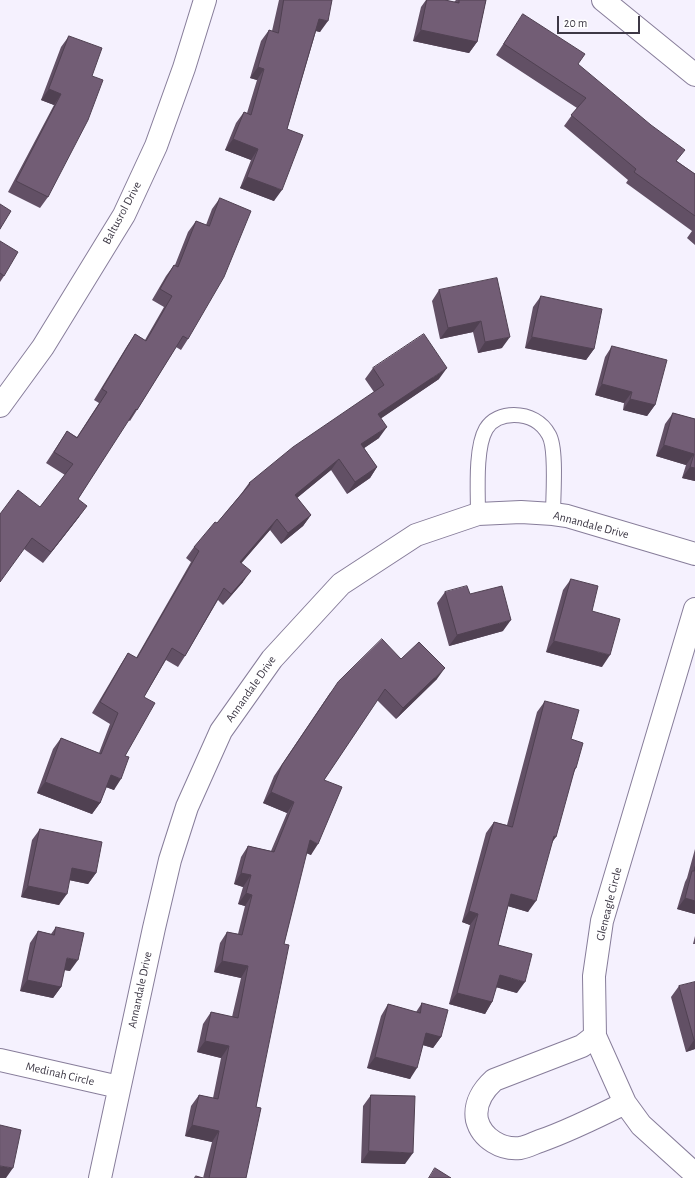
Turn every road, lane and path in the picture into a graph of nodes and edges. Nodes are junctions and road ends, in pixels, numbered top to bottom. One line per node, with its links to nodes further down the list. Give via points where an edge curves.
1 (205, 0): 4 (street, Baltusrol Drive, via 156,146 124,215 43,347)
2 (603, 0): 3 (street)
3 (695, 75)
4 (0, 406)
5 (478, 514): 6 (street, Annandale Drive); 6 (lane, via 481,445 486,430 495,420 507,415 522,415 536,420 550,436 554,472); 11 (street, Annandale Drive, via 416,535 341,584 272,659 221,731 187,807 170,860)
6 (553, 514): 7 (street, Annandale Drive)
7 (695, 554)
8 (695, 609): 9 (street, Gleneagle Circle, via 602,921 594,976)
9 (595, 1036): 12 (street, Gleneagle Circle); 12 (street, via 582,1046 494,1080 485,1088 479,1099 477,1120 488,1138 497,1144 509,1148 522,1148)
10 (0, 1060): 11 (street, Medinah Circle)
11 (119, 1087): 14 (street, Annandale Drive)
12 (625, 1104): 13 (street, Gleneagle Circle, via 641,1125)
13 (695, 1174)
14 (100, 1178)

